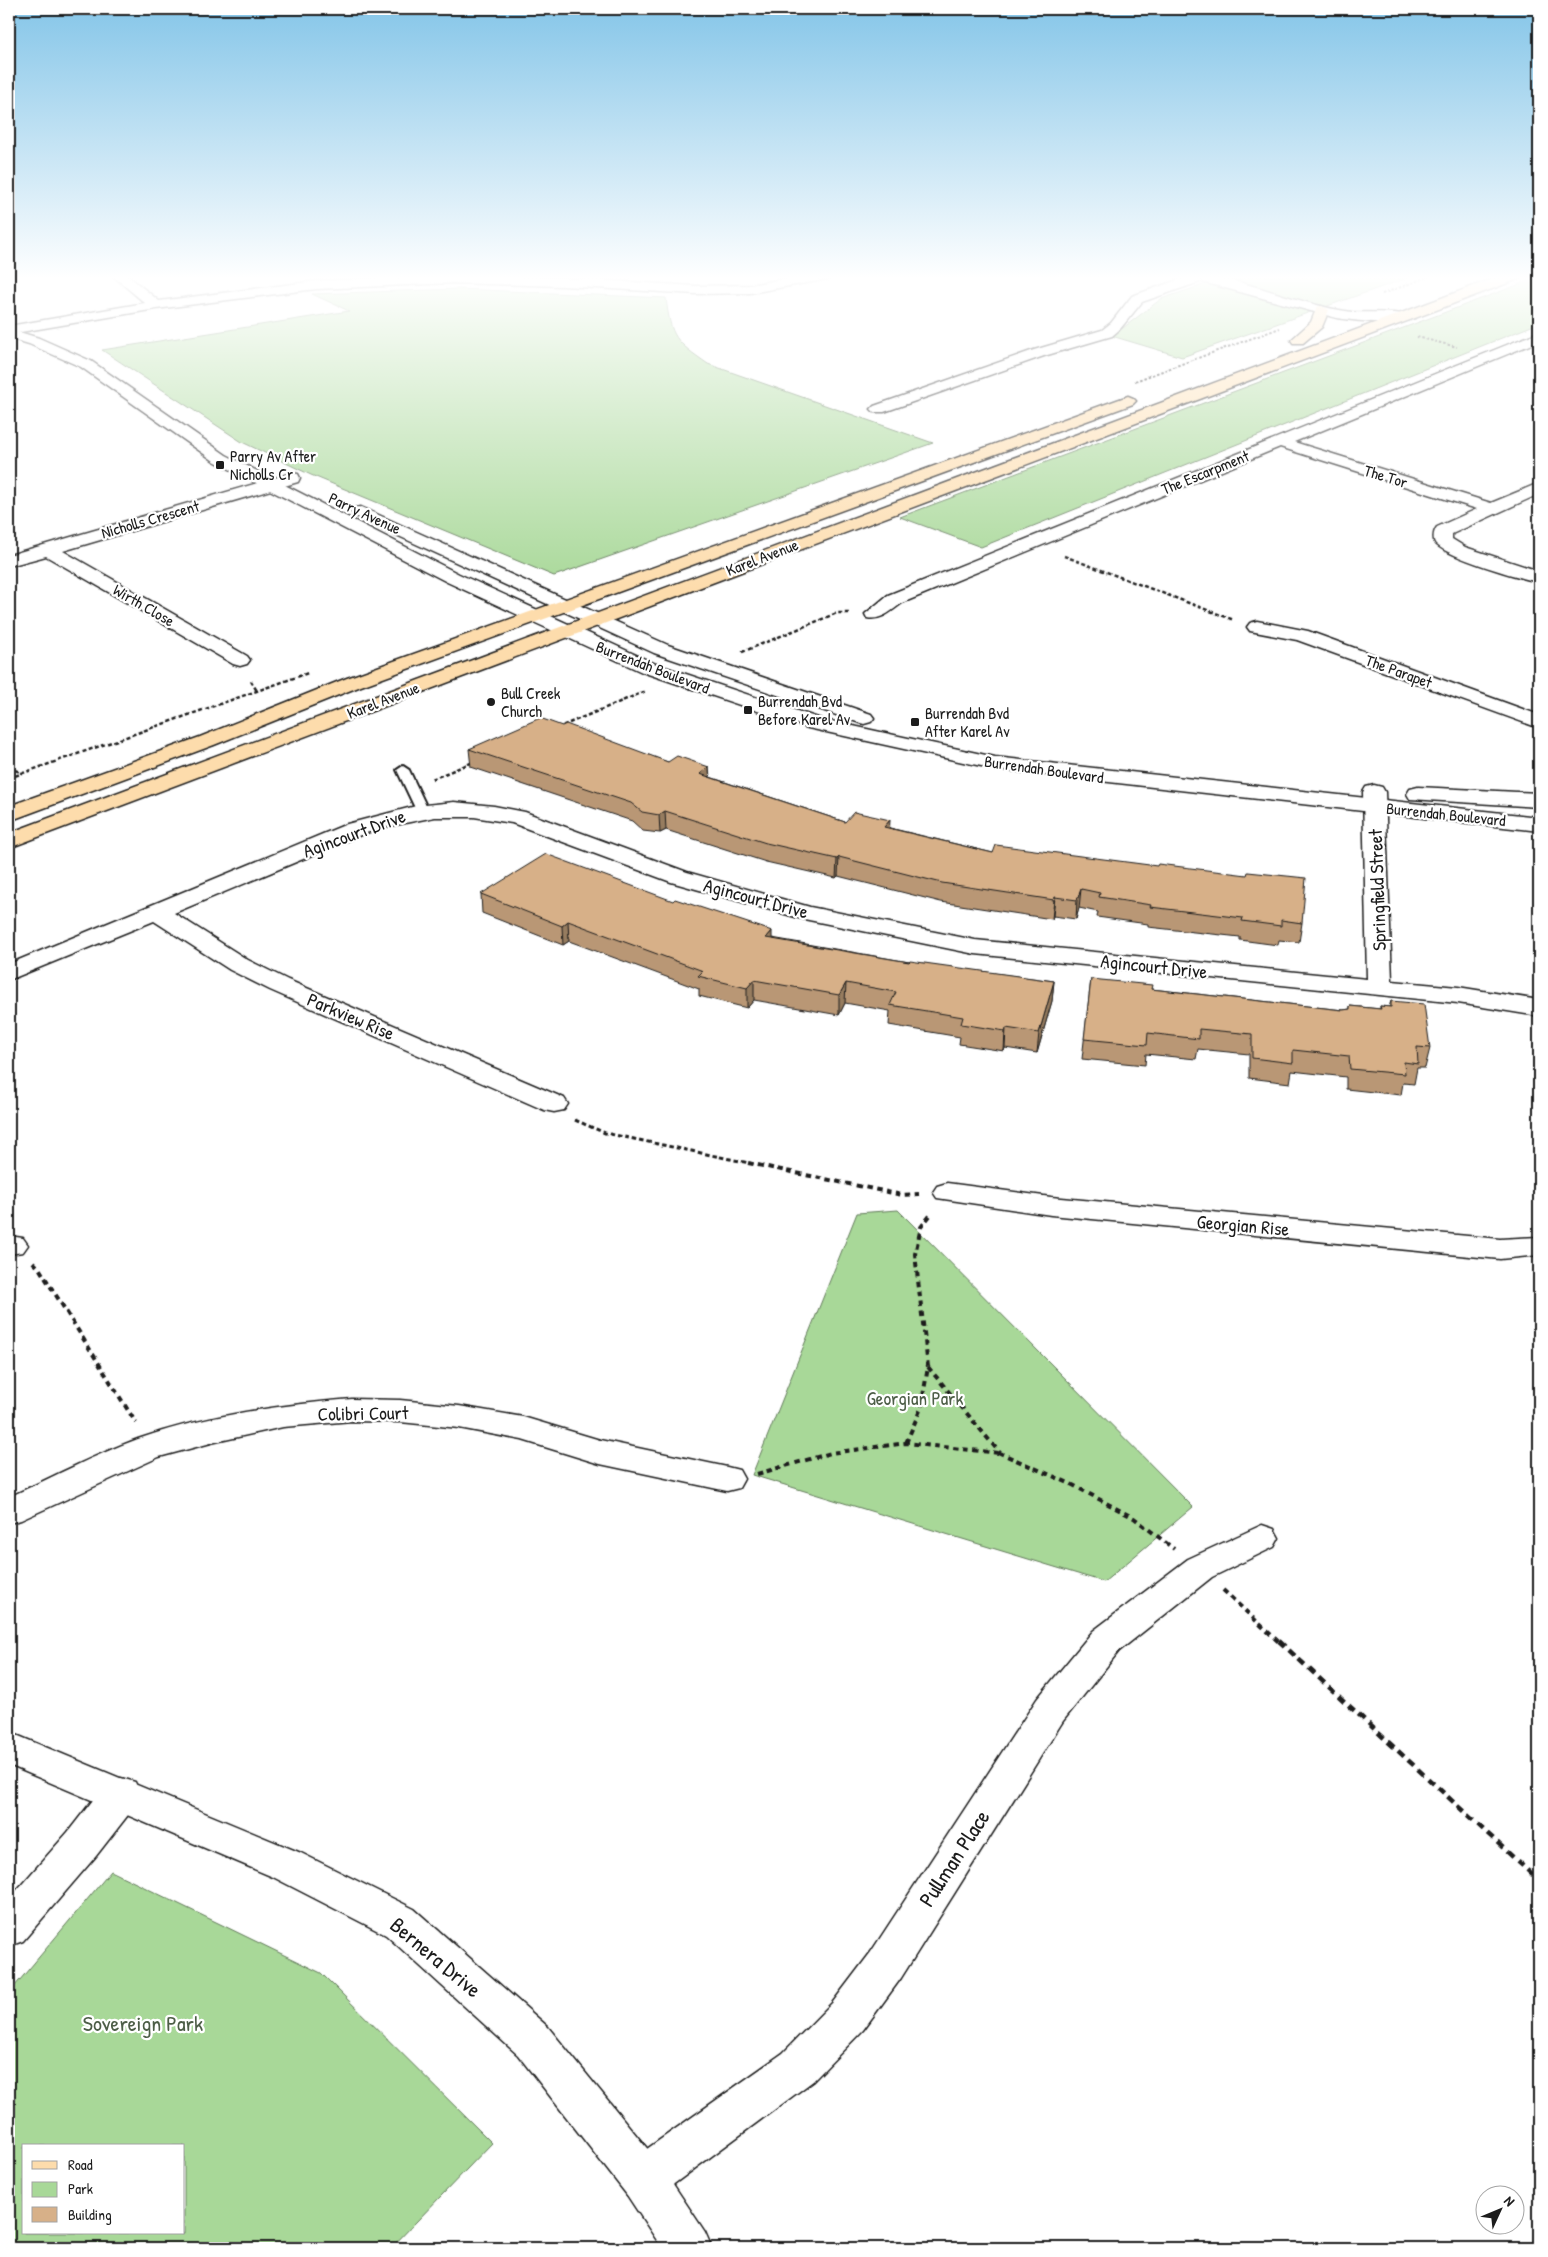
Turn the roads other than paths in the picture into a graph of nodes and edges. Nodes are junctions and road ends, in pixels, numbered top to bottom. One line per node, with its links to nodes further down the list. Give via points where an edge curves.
1 (109, 380): 10 (street, Parry Avenue, via 196,442)
2 (133, 380): 9 (street, Parry Avenue, via 232,448)
3 (963, 380): 7 (street)
4 (1236, 380): 19 (main road, Karel Avenue)
5 (1431, 380): 8 (street, The Escarpment)
6 (1144, 395): 16 (main road, Karel Avenue)
7 (879, 408)
8 (1279, 442): 12 (street, The Tor); 17 (street, The Escarpment, via 895,599)
9 (304, 484): 10 (street, Nicholls Crescent); 16 (street, Parry Avenue)
10 (269, 485): 13 (street, Nicholls Crescent); 18 (street, Parry Avenue)
11 (1539, 488): 12 (street)
12 (1492, 510): 15 (street, via 1443,531 1443,541 1459,551)
13 (47, 549): 14 (street, Nicholls Crescent); 22 (street, Wirth Close)
14 (9, 561)
15 (1539, 577)
16 (565, 605): 18 (main road, Karel Avenue); 19 (street, Parry Avenue)
17 (874, 614)
18 (536, 616): 21 (street, Parry Avenue); 28 (main road, Karel Avenue)
19 (597, 620): 21 (main road, Karel Avenue); 25 (street, Burrendah Boulevard, via 708,666 844,712 937,739 1037,757)
20 (1257, 627): 23 (street, The Parapet, via 1301,635)
21 (567, 631): 25 (street, Burrendah Boulevard, via 649,668 732,697 815,724 919,748 995,763 1101,777); 30 (main road, Karel Avenue)
22 (240, 660)
23 (1539, 722)
24 (403, 770): 27 (lane)
25 (1374, 800): 26 (street, Burrendah Boulevard); 29 (street, Burrendah Boulevard); 33 (street, Springfield Street)
26 (1539, 800)
27 (422, 810): 31 (street, Agincourt Drive, via 395,815 355,829); 33 (street, Agincourt Drive, via 456,808 517,817 679,877 798,910 975,946)
28 (9, 814)
29 (1539, 824)
30 (9, 841)
31 (156, 912): 32 (street, Agincourt Drive); 35 (street, Parkview Rise, via 239,965 279,986)
32 (9, 972)
33 (1380, 987): 34 (street, Agincourt Drive)
34 (1539, 1008)
35 (554, 1104)
36 (948, 1192): 37 (street, Georgian Rise, via 1051,1206 1500,1249)
37 (1539, 1246)
38 (727, 1479): 39 (street, Colibri Court, via 600,1452 523,1429 459,1417 352,1410 283,1416 149,1448)
39 (9, 1512)
40 (1262, 1538): 44 (street, Pullman Place, via 1200,1568 1106,1641 1050,1710 886,1965 848,2016 798,2067)
41 (9, 1748): 42 (street, Bernera Drive)
42 (121, 1794): 43 (street); 44 (street, Bernera Drive, via 287,1865 400,1922 533,2041)
43 (9, 1928)
44 (643, 2179): 45 (street, Bernera Drive)
45 (689, 2248)

